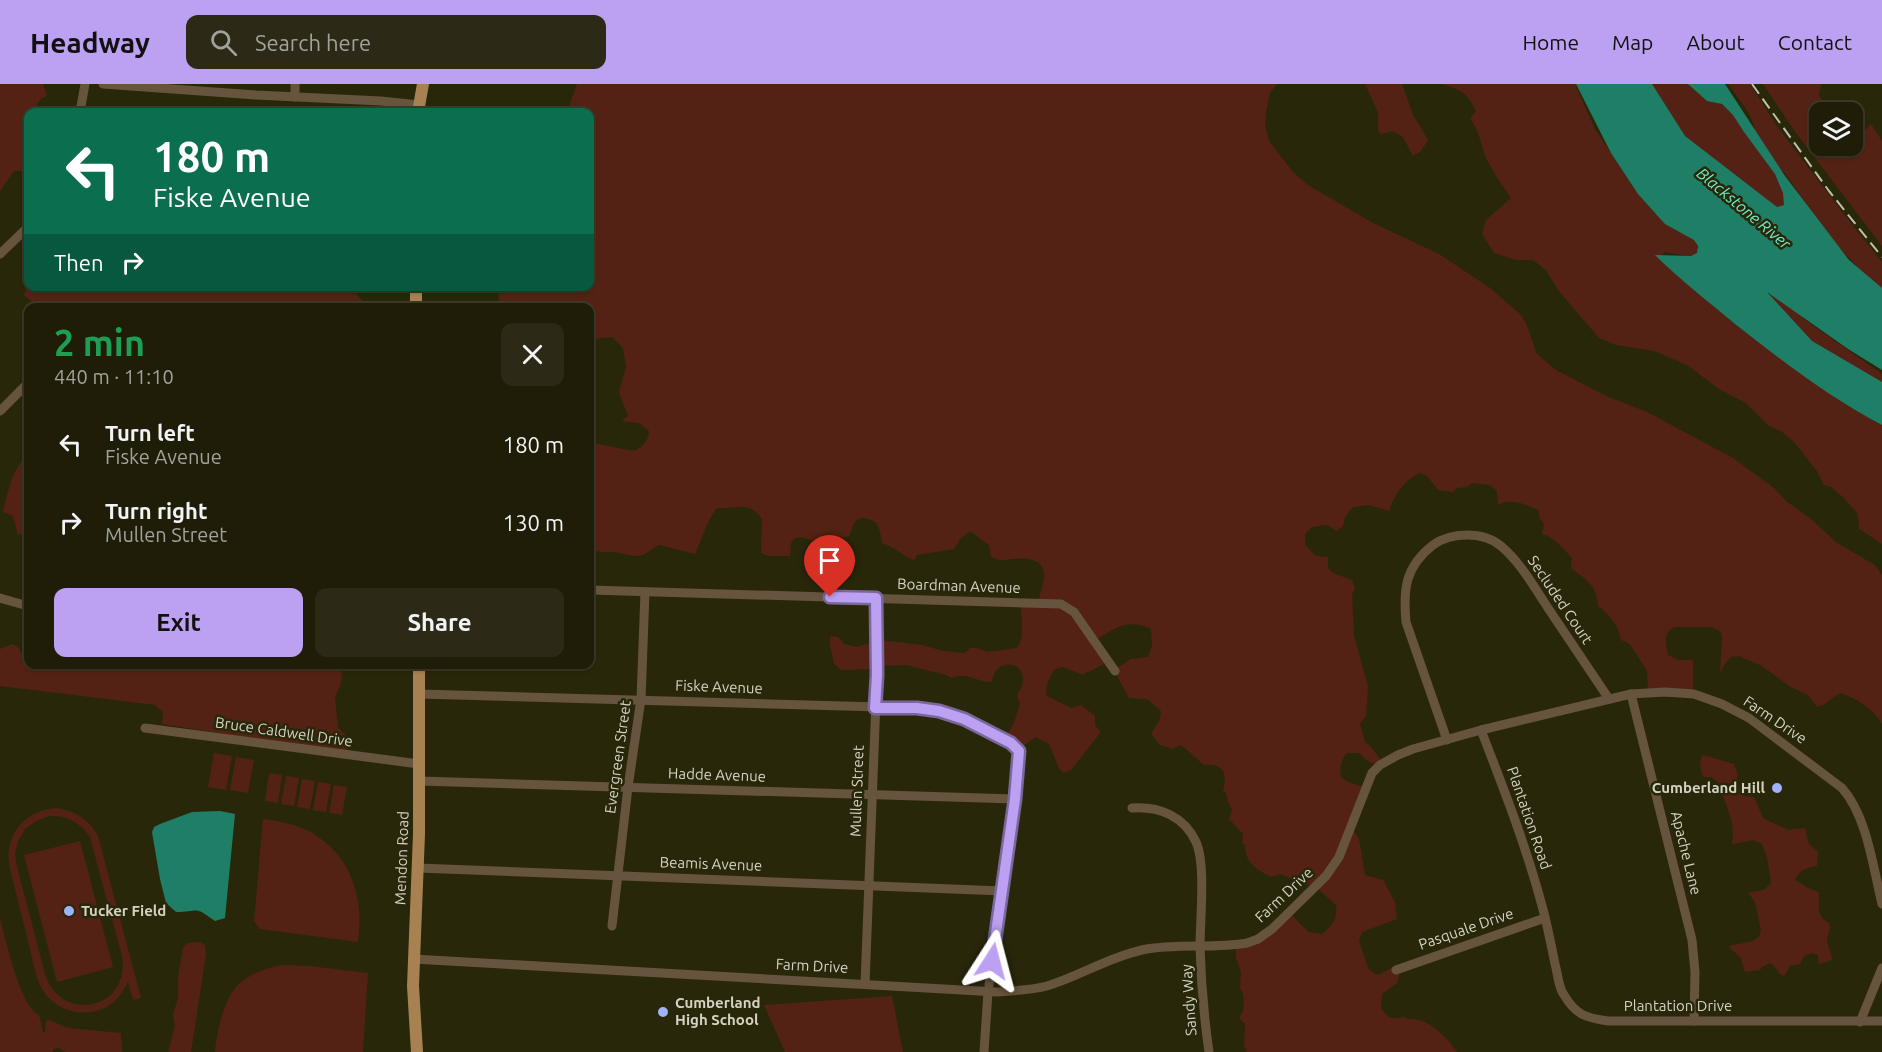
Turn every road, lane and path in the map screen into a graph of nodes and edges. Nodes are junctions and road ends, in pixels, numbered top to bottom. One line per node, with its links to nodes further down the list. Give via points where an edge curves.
1 (85, 84): 6 (street)
2 (104, 84): 5 (street)
3 (295, 84): 5 (street)
4 (423, 84): 8 (main road)
5 (295, 97): 7 (street, via 381,101)
6 (81, 108)
7 (413, 108)
8 (418, 108)
9 (24, 231): 10 (street)
10 (0, 254)
11 (24, 387): 12 (street)
12 (0, 411)
13 (594, 590): 14 (street, Boardman Avenue)
14 (645, 592): 16 (street, Boardman Avenue); 22 (street, Evergreen Street)
15 (0, 598): 17 (street)
16 (876, 598): 19 (street, Boardman Avenue, via 1061,604 1074,612); 24 (street, Mullen Street)
17 (24, 605)
18 (419, 669): 20 (main road, Mendon Road)
19 (1115, 671)
20 (419, 694): 22 (street, Fiske Avenue); 28 (main road, Mendon Road)
21 (1631, 694): 23 (street, Farm Drive); 38 (street, Farm Drive, via 1681,692 1714,701 1749,718 1833,779 1856,806); 47 (street, Apache Lane, via 1692,940)
22 (641, 699): 24 (street, Fiske Avenue); 30 (street, Evergreen Street)
23 (1609, 699): 26 (street, Farm Drive); 27 (street, Secluded Court, via 1521,567 1500,545 1478,536 1442,538 1412,566 1405,605 1406,622)
24 (875, 708): 31 (street, Mullen Street); 32 (street, Fiske Avenue, via 939,711 1011,743 1019,751)
25 (145, 728): 28 (street, Bruce Caldwell Drive)
26 (1481, 730): 27 (street, Farm Drive); 39 (street, Plantation Road, via 1516,819)
27 (1447, 740): 41 (street, Farm Drive, via 1398,755 1372,773 1334,867 1272,929 1247,943)
28 (419, 764): 29 (main road, Mendon Road)
29 (419, 781): 30 (street, Hadde Avenue); 34 (main road, Mendon Road)
30 (628, 787): 31 (street, Hadde Avenue); 35 (street, Evergreen Street)
31 (871, 795): 32 (street, Hadde Avenue); 36 (street, Mullen Street)
32 (1015, 799): 37 (street)
33 (1132, 808): 41 (street, Sandy Way, via 1155,809 1173,816 1188,828 1197,843 1201,861)
34 (418, 868): 35 (street, Beamis Avenue); 42 (main road, Mendon Road)
35 (618, 876): 36 (street, Beamis Avenue); 40 (street, Evergreen Street)
36 (869, 885): 37 (street, Beamis Avenue); 45 (street, Mullen Street)
37 (1003, 891): 46 (street)
38 (1882, 904)
39 (1545, 918): 44 (street, Pasquale Drive); 47 (street, Plantation Drive, via 1561,992 1580,1015 1608,1022)
40 (612, 926)
41 (1200, 946): 46 (street, Farm Drive, via 1139,951 1049,985 1020,991); 52 (street, Sandy Way)
42 (413, 959): 45 (street, Farm Drive); 50 (main road, Mendon Road)
43 (1882, 968): 48 (street)
44 (1396, 969)
45 (865, 984): 46 (street, Farm Drive)
46 (988, 988): 51 (street)
47 (1694, 1022): 48 (street, Plantation Drive)
48 (1860, 1022): 49 (street, Plantation Drive)
49 (1882, 1022)
50 (417, 1052)
51 (984, 1052)
52 (1209, 1052)

